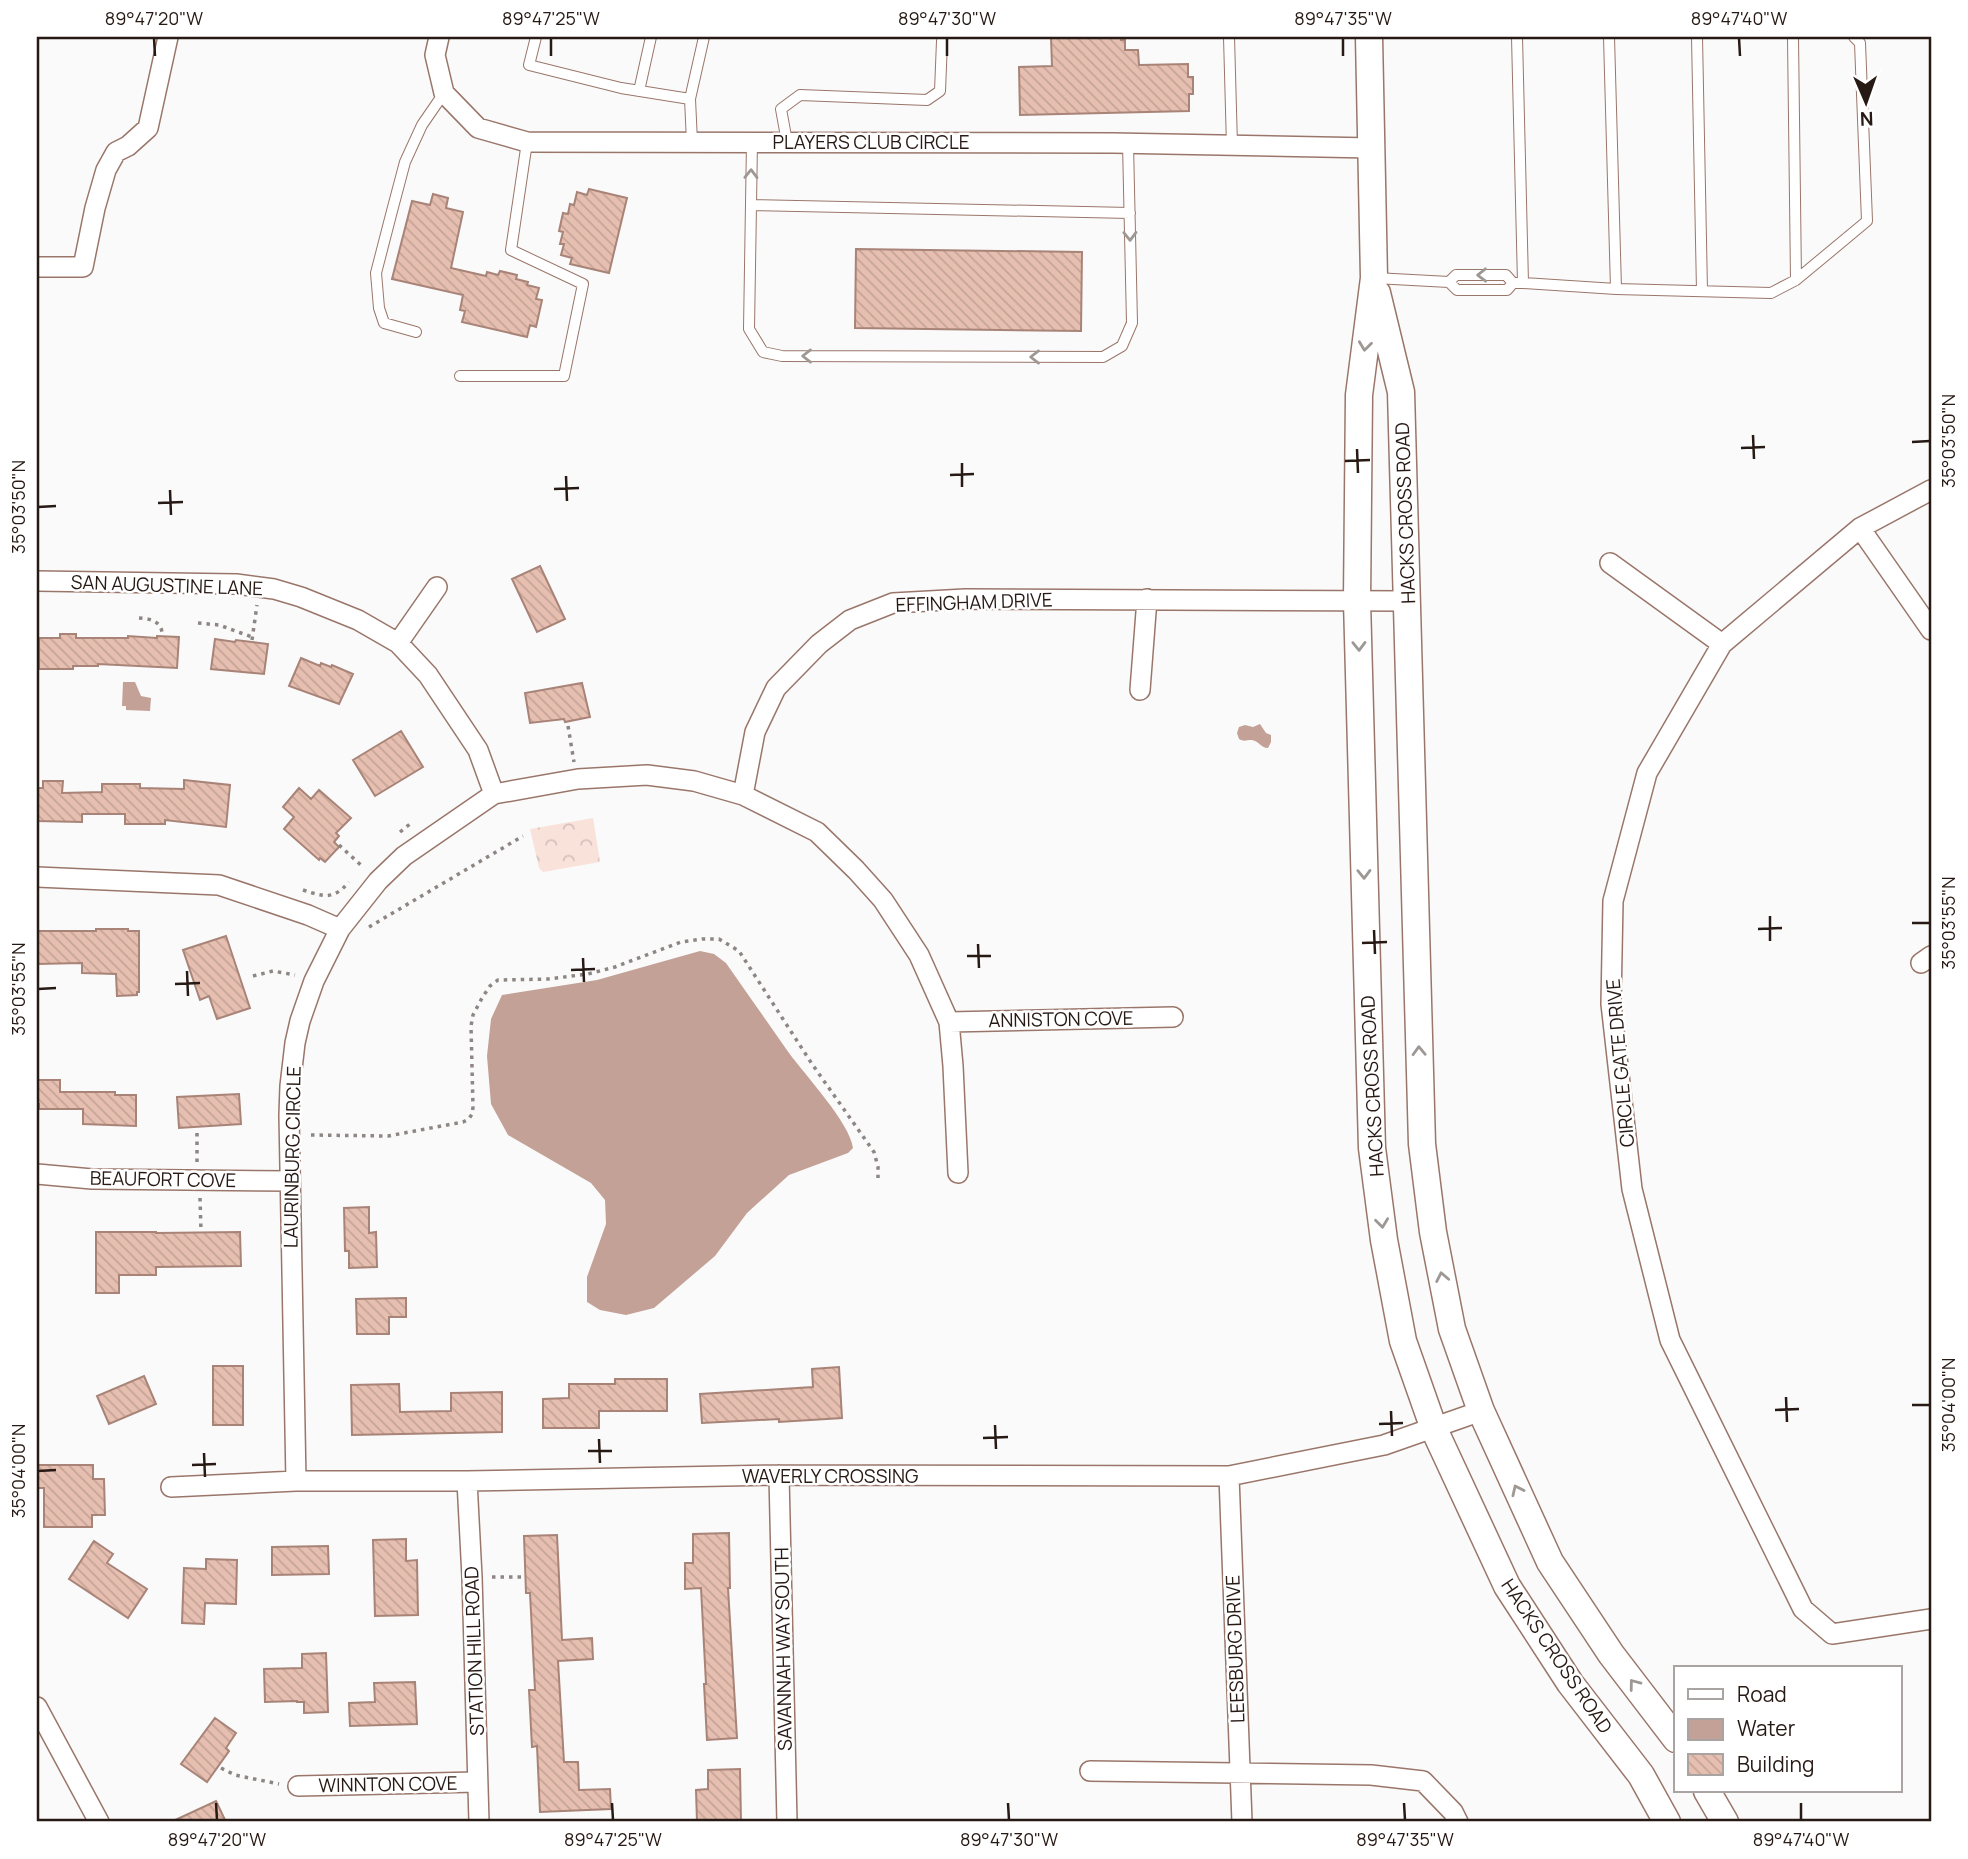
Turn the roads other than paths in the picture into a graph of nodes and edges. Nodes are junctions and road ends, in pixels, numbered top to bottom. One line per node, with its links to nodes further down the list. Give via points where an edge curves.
1 (168, 37): 26 (street, via 148,128 116,152 106,170 83,267)
2 (439, 37): 15 (street, via 435,55)
3 (536, 37): 14 (lane, via 529,65)
4 (651, 37): 14 (lane)
5 (704, 37): 16 (lane)
6 (1229, 37): 22 (lane)
7 (1369, 37): 23 (main road, HACKS CROSS ROAD)
8 (1517, 37): 29 (lane)
9 (1609, 37): 30 (lane)
10 (1697, 37): 31 (lane)
11 (1793, 37): 28 (lane)
12 (1854, 37): 28 (lane, via 1860,43 1867,221)
13 (942, 41): 20 (lane, via 940,91 927,100 800,95 781,108)
14 (639, 91): 16 (lane)
15 (444, 93): 17 (street, PLAYERS CLUB CIRCLE, via 478,128); 32 (lane, via 405,162 376,272 384,323)
16 (690, 99): 18 (lane)
17 (527, 142): 18 (street, PLAYERS CLUB CIRCLE); 33 (lane, via 511,250 583,284 564,376)
18 (692, 142): 19 (street, PLAYERS CLUB CIRCLE)
19 (752, 142): 20 (street, PLAYERS CLUB CIRCLE); 24 (lane, one-way to 19)
20 (787, 142): 21 (street, PLAYERS CLUB CIRCLE)
21 (1128, 144): 22 (street, PLAYERS CLUB CIRCLE); 25 (lane)
22 (1232, 145): 23 (street, PLAYERS CLUB CIRCLE)
23 (1372, 148): 27 (main road, HACKS CROSS ROAD)
24 (751, 205): 25 (lane); 25 (lane, one-way to 24, via 1132,323 1122,346 1103,358 782,356 763,352 749,328)
25 (1130, 213)
26 (37, 267)
27 (1374, 278): 29 (lane, via 1449,282 1456,275 1506,275); 40 (main road, HACKS CROSS ROAD, one-way to 40, via 1359,395); 41 (main road, HACKS CROSS ROAD, via 1401,393)
28 (1796, 280): 31 (lane, via 1771,293)
29 (1518, 283): 30 (lane)
30 (1616, 289): 31 (lane)
31 (1702, 291)
32 (416, 332)
33 (460, 376)
34 (1931, 490): 35 (street, CIRCLE GATE DRIVE)
35 (1860, 528): 42 (street); 44 (street, CIRCLE GATE DRIVE)
36 (1610, 563): 44 (street)
37 (37, 581): 43 (street, SAN AUGUSTINE LANE, via 200,582 274,589 358,620)
38 (437, 587): 43 (street)
39 (1147, 599): 40 (street, EFFINGHAM DRIVE); 45 (street); 47 (street, EFFINGHAM DRIVE, via 965,598 894,603 850,620 776,688 755,732)
40 (1357, 601): 41 (street, EFFINGHAM DRIVE); 56 (main road, HACKS CROSS ROAD, one-way to 56, via 1372,1148 1403,1341)
41 (1408, 601): 55 (main road, HACKS CROSS ROAD, one-way to 41, via 1452,1329 1422,1144)
42 (1931, 630)
43 (398, 643): 46 (street, SAN AUGUSTINE LANE, via 428,675 471,738)
44 (1722, 644): 62 (street, CIRCLE GATE DRIVE, via 1647,774 1613,901 1611,1004 1632,1189 1670,1340 1803,1609 1832,1634)
45 (1140, 690)
46 (494, 794): 47 (street, LAURINBURG CIRCLE, via 578,779 647,775 694,781); 49 (street, LAURINBURG CIRCLE, via 404,856)
47 (743, 795): 51 (street, LAURINBURG CIRCLE, via 817,832 856,870 904,930)
48 (37, 877): 49 (street, via 219,885)
49 (340, 929): 54 (street, LAURINBURG CIRCLE, via 300,1021 292,1065)
50 (1173, 1017): 51 (street, ANNISTON COVE)
51 (949, 1022): 52 (street, LAURINBURG CIRCLE)
52 (958, 1173)
53 (37, 1174): 54 (street, BEAUFORT COVE)
54 (290, 1181): 59 (street, LAURINBURG CIRCLE)
55 (1481, 1411): 56 (street, WAVERLY CROSSING); 64 (main road, HACKS CROSS ROAD, one-way to 55, via 1611,1654 1550,1562)
56 (1434, 1429): 58 (street, WAVERLY CROSSING); 75 (main road, HACKS CROSS ROAD, via 1507,1586 1570,1683 1641,1775)
57 (779, 1475): 58 (street, WAVERLY CROSSING); 60 (street, WAVERLY CROSSING); 72 (street, SAVANNAH WAY SOUTH)
58 (1229, 1476): 66 (street, LEESBURG DRIVE)
59 (296, 1481): 60 (street, WAVERLY CROSSING); 61 (street, WAVERLY CROSSING)
60 (467, 1481): 67 (street, STATION HILL ROAD)
61 (171, 1487)
62 (1931, 1619)
63 (37, 1707): 70 (street)
64 (1674, 1736)
65 (1090, 1772): 66 (street)
66 (1240, 1774): 73 (street, LEESBURG DRIVE); 74 (street, via 1370,1774 1423,1781)
67 (477, 1783): 68 (street, WINNTON COVE); 71 (street, STATION HILL ROAD)
68 (298, 1786)
69 (1708, 1792): 76 (main road)
70 (99, 1822)
71 (479, 1822)
72 (787, 1822)
73 (1242, 1822)
74 (1458, 1822)
75 (1667, 1822)
76 (1725, 1822)

